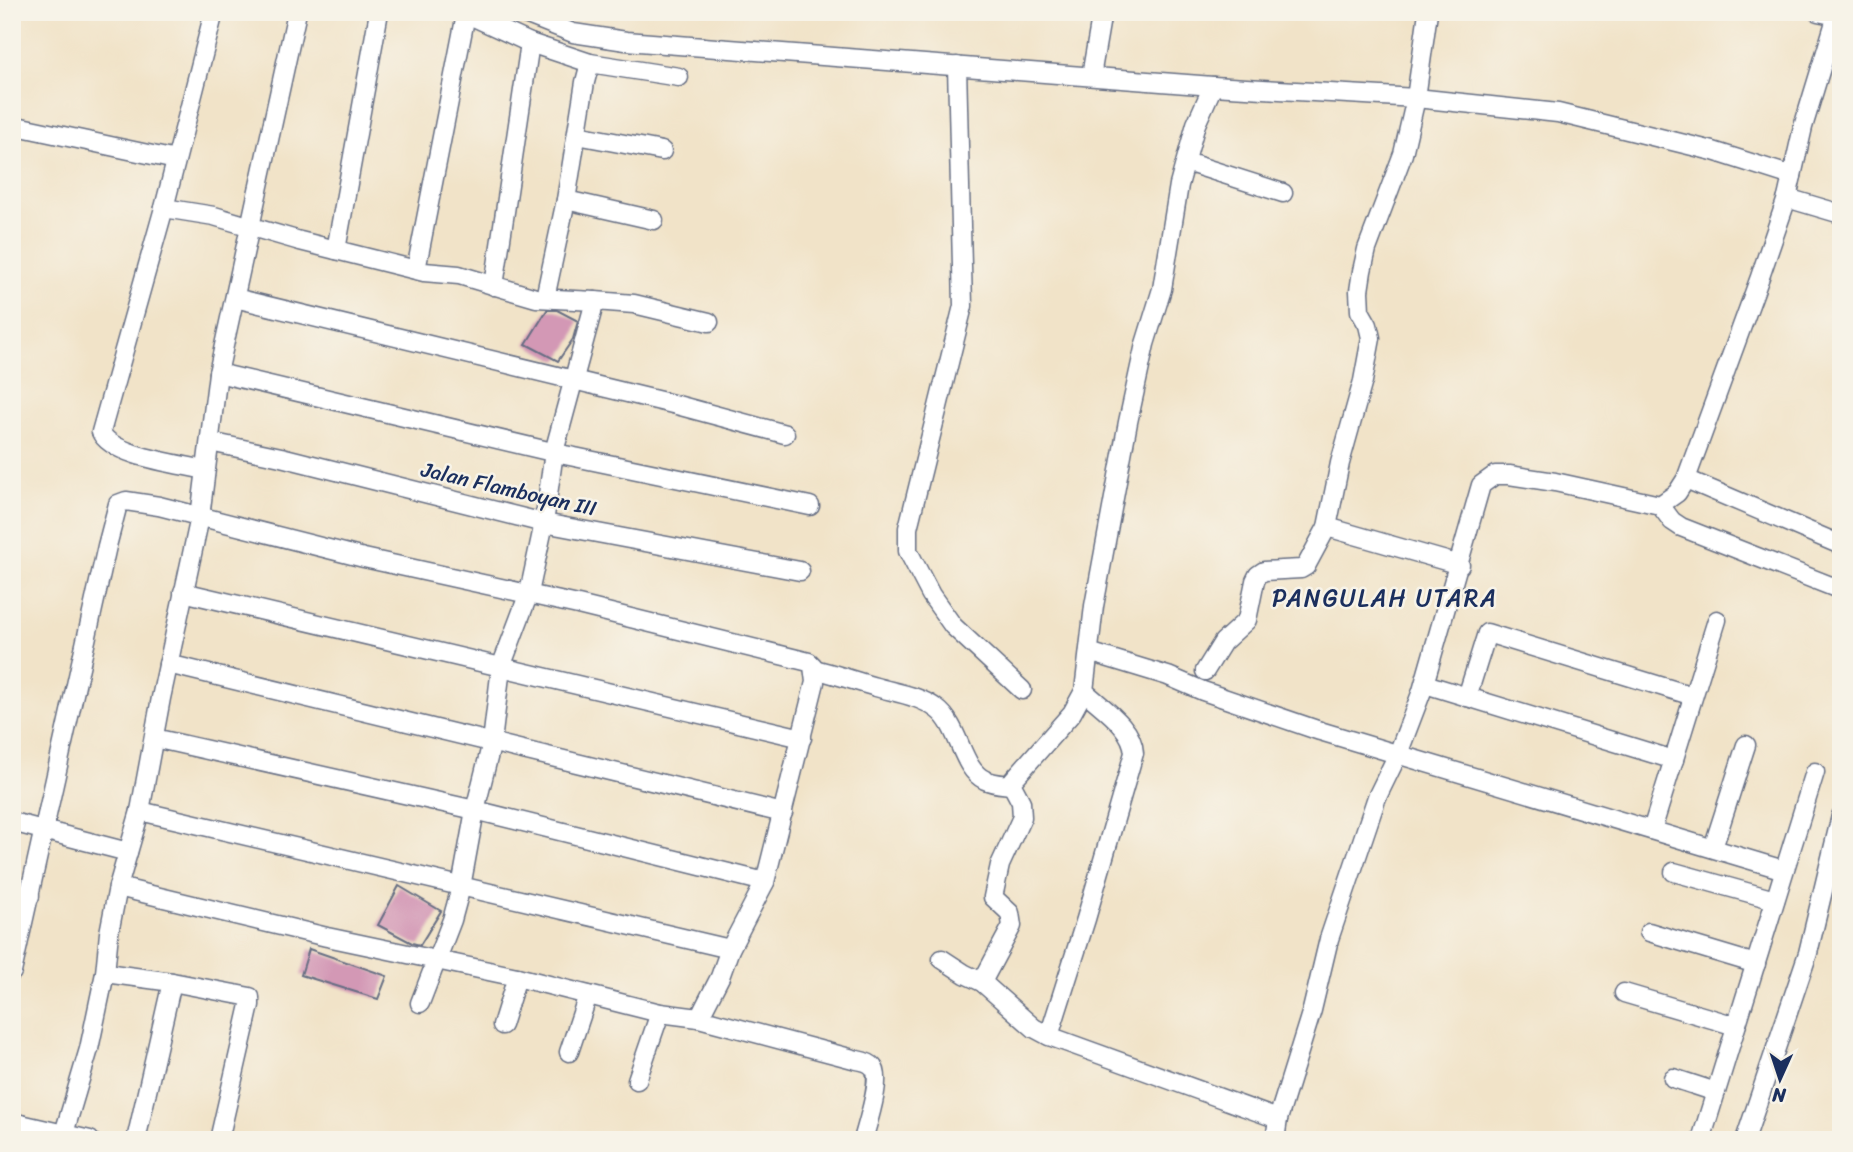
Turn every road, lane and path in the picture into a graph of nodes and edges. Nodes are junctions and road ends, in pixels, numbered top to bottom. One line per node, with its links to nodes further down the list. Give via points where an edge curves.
1 (214, 12): 20 (street)
2 (297, 12): 29 (street)
3 (379, 12): 30 (street)
4 (520, 12): 11 (street, via 563,30)
5 (1102, 12): 13 (street)
6 (1428, 12): 16 (street)
7 (1818, 12): 9 (street)
8 (464, 13): 10 (street); 31 (street)
9 (1837, 14): 22 (street)
10 (530, 43): 11 (street); 32 (street)
11 (583, 51): 12 (street, via 712,48); 14 (street); 18 (street)
12 (957, 66): 13 (street); 62 (street, via 964,306 908,528 908,551 953,626)
13 (1091, 76): 15 (street)
14 (679, 77)
15 (1213, 86): 16 (street); 21 (street)
16 (1416, 98): 22 (street, via 1558,113 1692,145); 48 (street, via 1400,163 1362,271 1360,311 1371,338)
17 (12, 125): 20 (street)
18 (577, 135): 19 (street); 25 (street)
19 (662, 151)
20 (176, 160): 26 (street)
21 (1186, 162): 23 (street); 56 (street, via 1162,289 1125,435)
22 (1792, 176): 24 (street)
23 (1283, 193)
24 (1787, 198): 27 (street); 43 (street)
25 (566, 200): 28 (street); 34 (street)
26 (164, 208): 29 (street); 42 (street, via 101,432 111,444 139,455)
27 (1841, 214)
28 (654, 220)
29 (250, 227): 30 (street); 33 (street)
30 (337, 250): 31 (street)
31 (416, 270): 32 (street, via 452,273)
32 (494, 286): 34 (street)
33 (235, 298): 37 (street); 38 (street)
34 (545, 298): 35 (street)
35 (595, 301): 36 (street, via 634,304); 38 (street)
36 (709, 322)
37 (218, 373): 40 (street); 41 (street)
38 (572, 380): 39 (street); 41 (street)
39 (785, 434)
40 (210, 442): 42 (street); 47 (street, Jalan Flamboyan III)
41 (554, 452): 45 (street); 47 (street)
42 (205, 470): 46 (street)
43 (1686, 479): 44 (street, via 1678,493); 49 (street)
44 (1660, 505): 50 (street, via 1555,482 1495,475 1481,485); 52 (street, via 1681,527)
45 (810, 506)
46 (200, 517): 53 (street); 54 (street); 79 (street, via 126,501 118,504)
47 (544, 523): 51 (street, Jalan Flamboyan III); 54 (street)
48 (1327, 527): 50 (street); 60 (street, via 1306,566 1258,575 1247,620 1223,642)
49 (1841, 545)
50 (1460, 565): 61 (street)
51 (800, 571)
52 (1841, 590)
53 (183, 592): 57 (street); 58 (street)
54 (529, 593): 58 (street); 59 (street, via 772,651 809,662)
55 (1717, 620): 64 (street)
56 (1089, 652): 63 (street); 70 (street)
57 (168, 664): 66 (street); 68 (street)
58 (500, 667): 67 (street); 68 (street)
59 (814, 669): 67 (street); 73 (street, via 938,709 979,776)
60 (1205, 671)
61 (1425, 684): 65 (street); 70 (street)
62 (1022, 690)
63 (1084, 691): 73 (street, via 1072,713 1015,776); 107 (street, via 1127,731 1135,753)
64 (1693, 696): 65 (street, via 1487,633); 71 (street)
65 (1467, 697): 71 (street)
66 (154, 738): 74 (street); 75 (street)
67 (802, 738): 76 (street)
68 (492, 742): 74 (street); 76 (street)
69 (1746, 745): 81 (street)
70 (1398, 754): 80 (street); 112 (street, via 1377,797 1337,916)
71 (1674, 760): 80 (street)
72 (1815, 772): 83 (street)
73 (1012, 786): 99 (street, via 1021,802 1022,817 1000,865 993,897 1010,913 1012,926)
74 (475, 810): 85 (street); 87 (street)
75 (140, 811): 82 (street); 87 (street)
76 (783, 813): 85 (street)
77 (1841, 816): 121 (street, via 1808,953)
78 (12, 822): 79 (street)
79 (44, 829): 82 (street); 88 (street)
80 (1652, 830): 81 (street)
81 (1713, 848): 83 (street)
82 (128, 852): 86 (street)
83 (1784, 870): 89 (street)
84 (1674, 872): 89 (street)
85 (765, 882): 91 (street)
86 (118, 887): 92 (street); 96 (street)
87 (461, 887): 91 (street); 92 (street)
88 (21, 895): 95 (street)
89 (1775, 900): 94 (street)
90 (1649, 932): 94 (street)
91 (730, 949): 104 (street)
92 (438, 959): 97 (street); 102 (street)
93 (942, 959): 99 (street)
94 (1756, 964): 106 (street)
95 (12, 972)
96 (105, 973): 98 (street); 114 (street)
97 (517, 977): 101 (street); 105 (street)
98 (172, 982): 116 (street); 117 (street, via 250,997)
99 (982, 982): 107 (street)
100 (1624, 993): 106 (street)
101 (588, 995): 103 (street); 108 (street)
102 (419, 1003)
103 (660, 1013): 104 (street); 110 (street)
104 (699, 1018): 118 (street, via 872,1065 877,1085)
105 (502, 1025)
106 (1736, 1026): 111 (street)
107 (1049, 1036): 112 (street)
108 (569, 1052)
109 (1673, 1078): 111 (street)
110 (637, 1080)
111 (1716, 1092): 120 (street)
112 (1278, 1119): 119 (street)
113 (12, 1122): 114 (street)
114 (63, 1136): 115 (street)
115 (90, 1140)
116 (136, 1140)
117 (219, 1140)
118 (863, 1140)
119 (1275, 1140)
120 (1701, 1140)
121 (1745, 1140)

